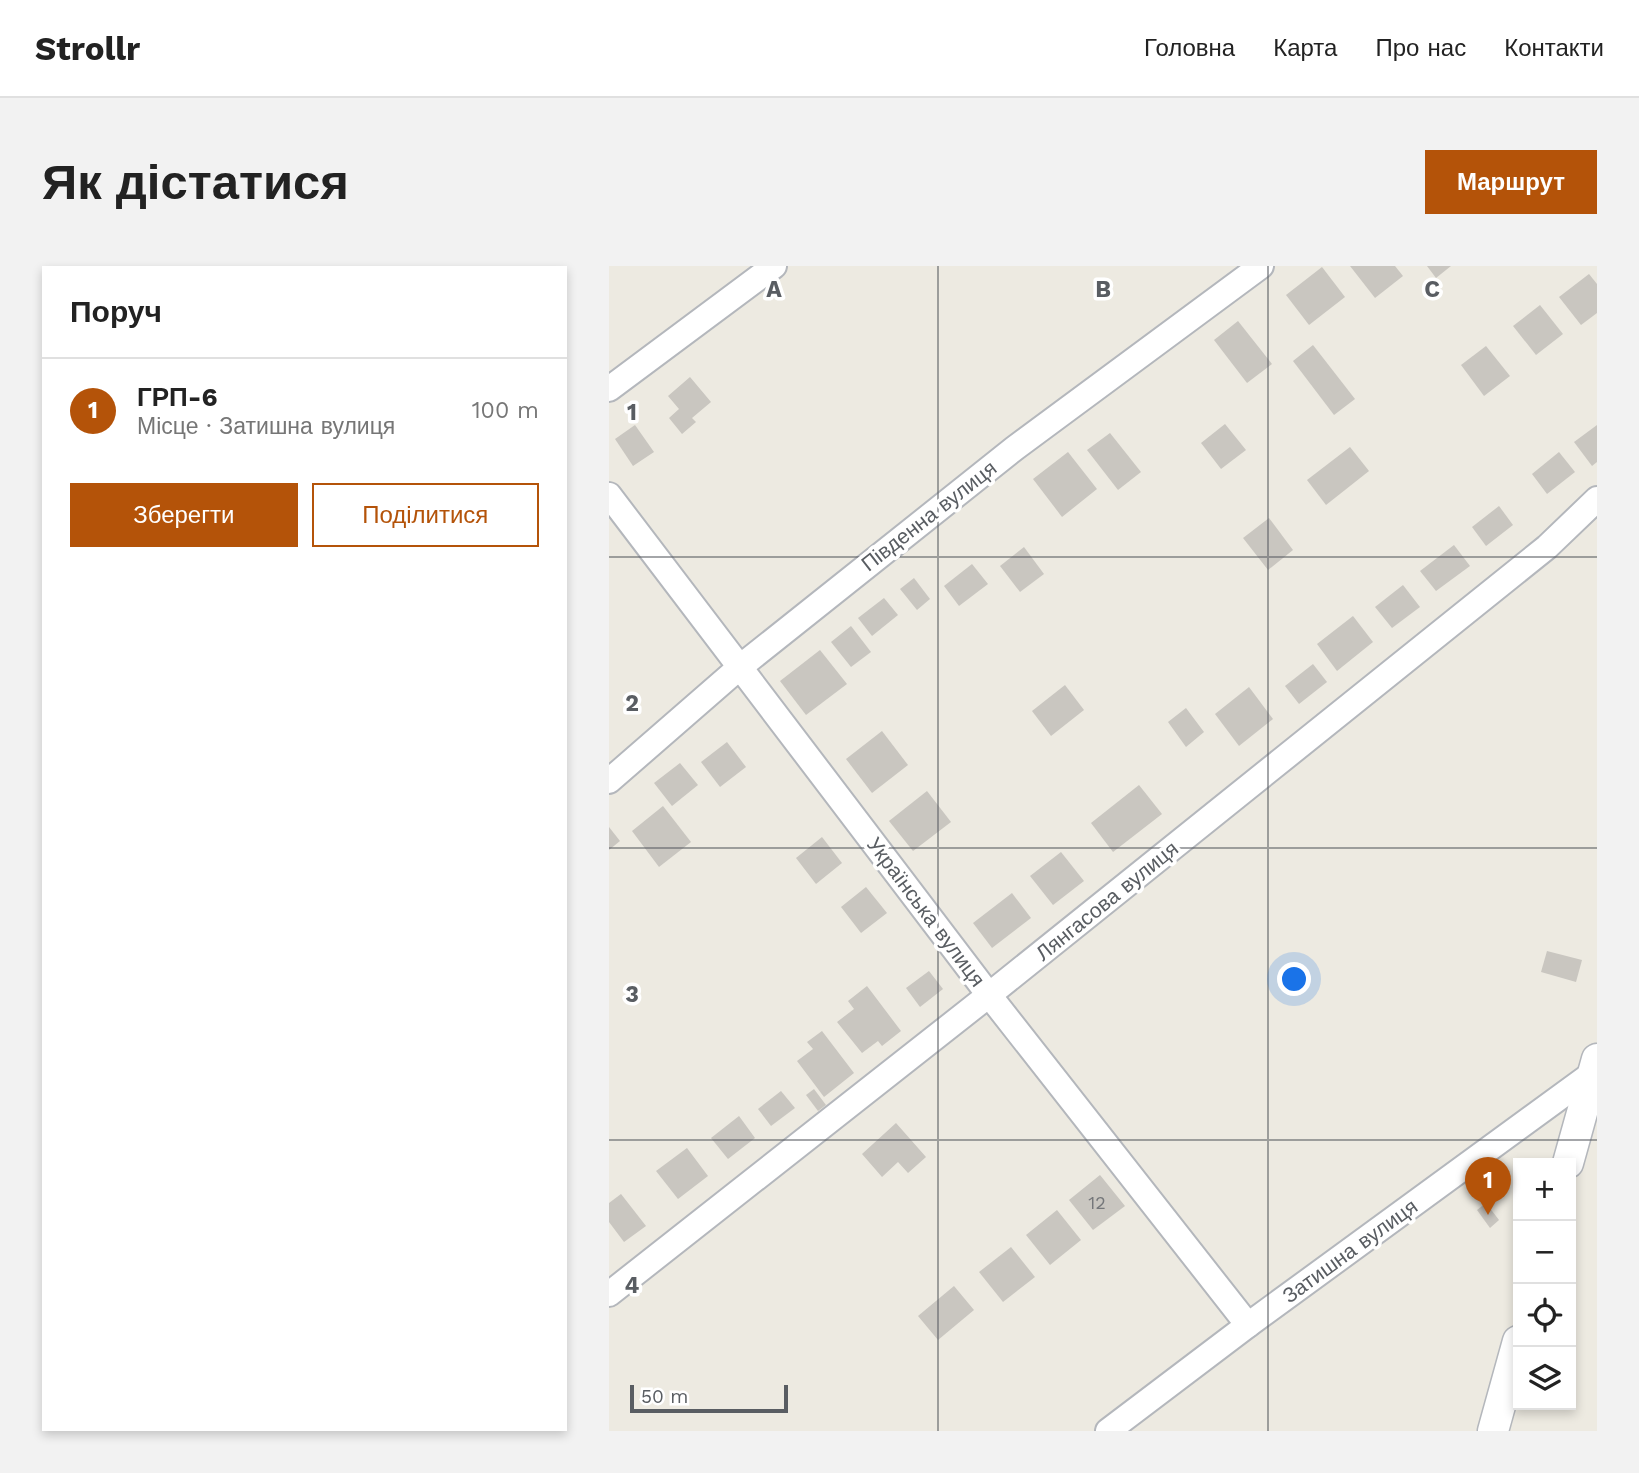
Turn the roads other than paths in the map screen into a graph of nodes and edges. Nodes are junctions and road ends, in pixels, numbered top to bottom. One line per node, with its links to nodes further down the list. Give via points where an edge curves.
1 (774, 266): 3 (street)
2 (1261, 266): 6 (street, Південна вулиця, via 1015,447)
3 (609, 389)
4 (609, 495): 6 (street, Українська вулиця)
5 (1597, 499): 8 (street, Лянгасова вулиця, via 1547,547)
6 (740, 667): 7 (street, Південна вулиця); 8 (street, Українська вулиця)
7 (609, 781)
8 (989, 995): 11 (street, Лянгасова вулиця); 12 (street, Українська вулиця)
9 (1595, 1066): 10 (street); 12 (street, Затишна вулиця)
10 (1569, 1158)
11 (609, 1294)
12 (1248, 1325): 14 (street, Затишна вулиця)
13 (1516, 1347): 15 (street)
14 (1108, 1431)
15 (1493, 1431)

